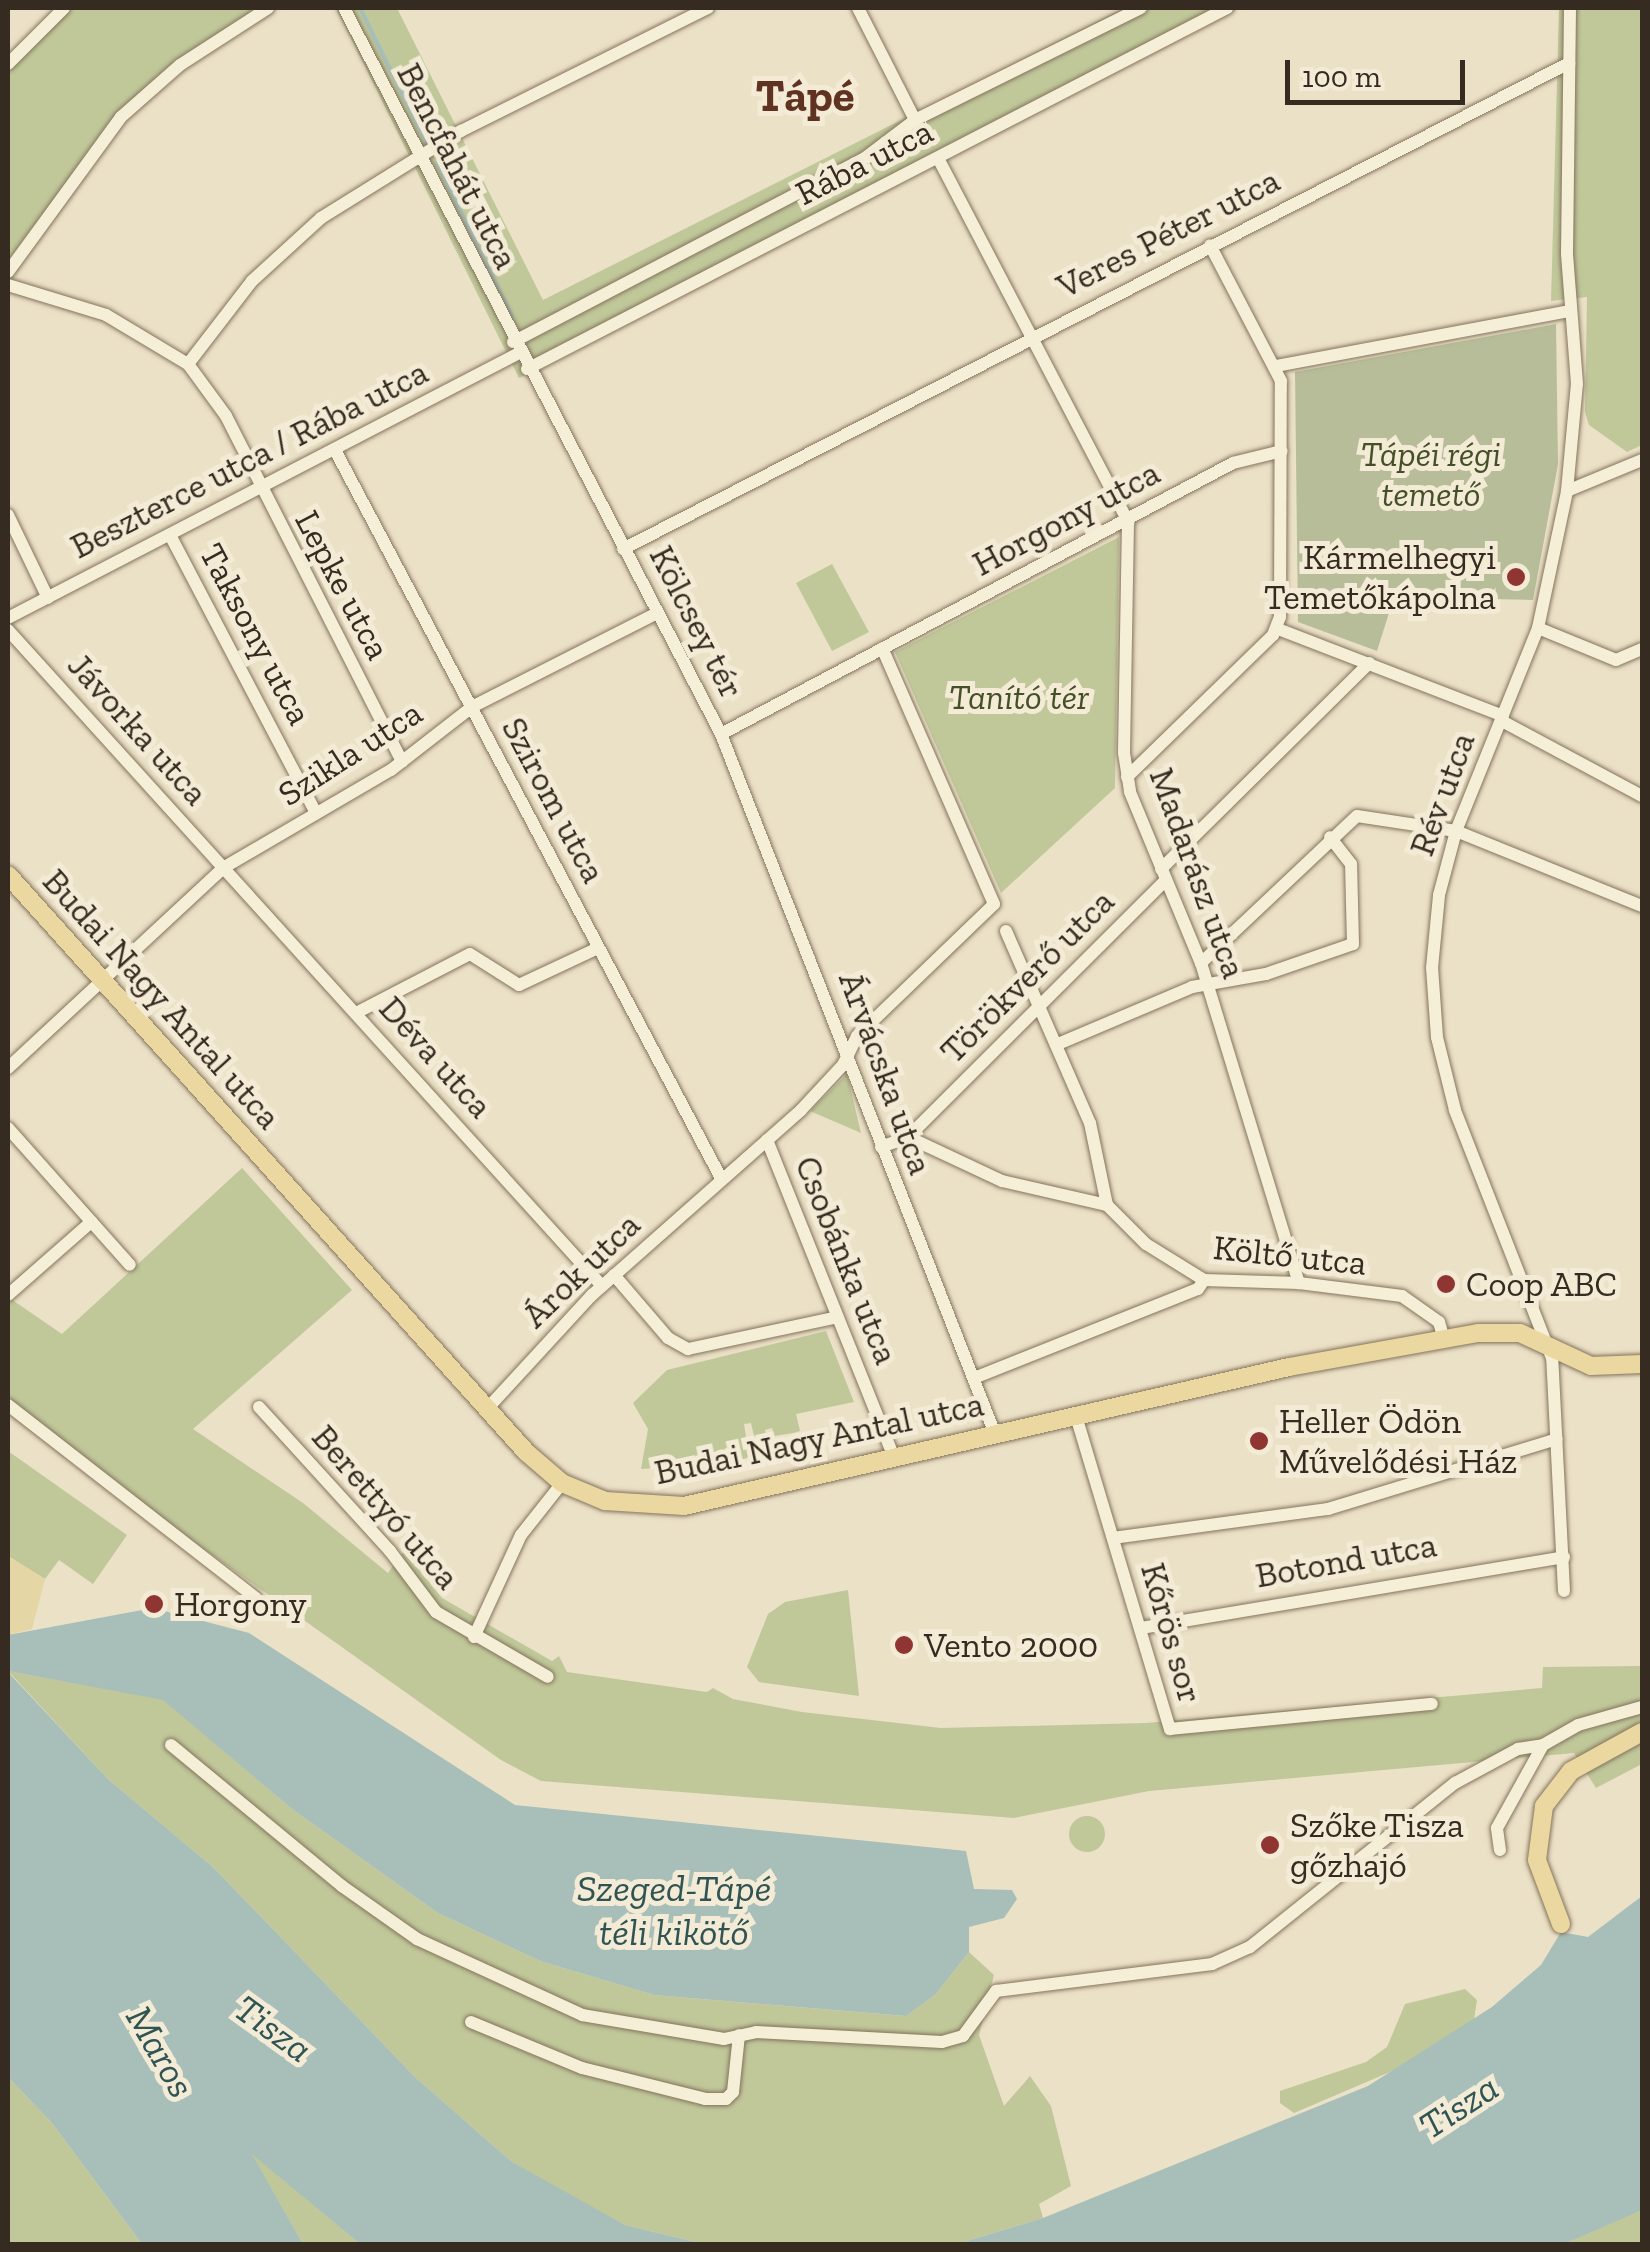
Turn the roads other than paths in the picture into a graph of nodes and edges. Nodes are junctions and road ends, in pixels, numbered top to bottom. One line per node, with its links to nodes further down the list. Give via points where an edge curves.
1 (64, 8): 10 (street)
2 (268, 8): 15 (street, via 180,65 122,116)
3 (344, 8): 12 (street, Bencfahát utca)
4 (708, 8): 12 (street)
5 (858, 8): 11 (street)
6 (1141, 8): 11 (street, Beszterce utca / Rába utca)
7 (1227, 8): 13 (street, Rába utca)
8 (1570, 8): 9 (street, Rév utca)
9 (1569, 62): 14 (street, Veres Péter utca); 17 (street, Rév utca)
10 (8, 64)
11 (916, 120): 19 (street, Beszterce utca / Rába utca, via 864,158)
12 (419, 156): 19 (street, Bencfahát utca); 20 (street, via 299,234 252,281)
13 (938, 158): 18 (street, Madarász utca); 22 (street, Rába utca)
14 (1210, 245): 18 (street, Veres Péter utca); 21 (street)
15 (8, 272)
16 (8, 285): 20 (street, via 106,315)
17 (1572, 310): 21 (street); 28 (street, Rév utca, via 1577,384)
18 (1031, 337): 25 (street, Veres Péter utca); 30 (street, Madarász utca)
19 (516, 347): 22 (street, Bencfahát utca); 23 (street, Beszterce utca / Rába utca)
20 (188, 364): 27 (street, Lepke utca, via 226,416)
21 (1276, 366): 24 (street)
22 (528, 370): 32 (street, Bencfahát utca)
23 (334, 450): 27 (street, Beszterce utca / Rába utca); 42 (street, Szirom utca)
24 (1282, 451): 30 (street, Horgony utca, via 1233,463); 37 (street)
25 (796, 460): 32 (street, Kölcsey tér)
26 (1642, 460): 28 (street)
27 (258, 488): 31 (street, Beszterce utca / Rába utca); 45 (street, Lepke utca)
28 (1567, 491): 36 (street, Rév utca)
29 (8, 515): 33 (street)
30 (1128, 522): 39 (street, Horgony utca); 46 (street, Madarász utca)
31 (170, 535): 33 (street, Beszterce utca / Rába utca); 48 (street, Taksony utca)
32 (623, 549): 34 (street, Kölcsey tér)
33 (48, 598): 35 (street, Beszterce utca / Rába utca)
34 (657, 614): 42 (street, Szikla utca); 44 (street, Kölcsey tér)
35 (8, 618)
36 (1538, 628): 40 (street, via 1616,660); 43 (street, Rév utca)
37 (1278, 629): 41 (street); 46 (street)
38 (8, 630): 51 (street, Jávorka utca)
39 (882, 648): 44 (street, Kölcsey tér); 63 (street, Csobánka utca, via 994,904)
40 (1642, 648)
41 (1369, 663): 43 (street); 52 (street, Törökverő utca)
42 (472, 707): 45 (street, Szikla utca); 56 (street, Szirom utca)
43 (1502, 718): 47 (street); 49 (street, Rév utca)
44 (721, 734): 63 (street, Árvácska utca)
45 (402, 762): 48 (street, Szikla utca)
46 (1127, 777): 52 (street, Madarász utca)
47 (1642, 796)
48 (316, 814): 51 (street, Szikla utca)
49 (1456, 831): 50 (street, via 1357,816); 54 (street); 80 (street, Rév utca, via 1434,930 1437,1037 1455,1110)
50 (1330, 838): 57 (street); 59 (street, via 1351,864 1352,944 1339,954)
51 (223, 868): 58 (street, Szikla utca); 61 (street, Déva utca)
52 (1164, 874): 57 (street, Madarász utca); 60 (street, Törökverő utca)
53 (8, 875): 58 (main road, Budai Nagy Antal utca)
54 (1642, 906)
55 (1006, 931): 60 (street)
56 (598, 948): 61 (street, via 519,986 470,954); 69 (street, Szirom utca)
57 (1201, 963): 59 (street, Madarász utca)
58 (101, 978): 64 (street, Szikla utca); 85 (main road, Budai Nagy Antal utca)
59 (1208, 985): 62 (street); 75 (street, Madarász utca)
60 (1041, 1006): 62 (street); 66 (street, Törökverő utca)
61 (356, 1013): 76 (street, Déva utca)
62 (1058, 1044): 70 (street, via 1090,1123)
63 (848, 1050): 67 (street, Csobánka utca, via 843,1066); 68 (street, Árvácska utca)
64 (8, 1068)
65 (8, 1128): 71 (street)
66 (908, 1137): 68 (street, Törökverő utca); 70 (street, via 1002,1180)
67 (767, 1140): 69 (street, Csobánka utca); 78 (street, Csobánka utca)
68 (881, 1147): 82 (street, Árvácska utca)
69 (721, 1178): 73 (street, Árok utca)
70 (1106, 1205): 74 (street, Költő utca, via 1146,1244)
71 (90, 1222): 72 (street); 77 (street)
72 (130, 1265)
73 (614, 1275): 76 (street, Árok utca); 78 (street, via 668,1338 688,1349)
74 (1204, 1280): 75 (street, Költő utca); 82 (street, via 1198,1289)
75 (1299, 1282): 79 (street, Költő utca, via 1402,1296 1438,1322)
76 (602, 1286): 85 (street, Árok utca)
77 (8, 1295)
78 (838, 1317): 89 (street, Csobánka utca)
79 (1444, 1340): 80 (main road, Budai Nagy Antal utca, via 1497,1331); 86 (main road, Budai Nagy Antal utca)
80 (1544, 1344): 81 (main road, Budai Nagy Antal utca, via 1591,1366); 88 (street, Rév utca, via 1552,1358)
81 (1642, 1364)
82 (974, 1378): 87 (street, Árvácska utca)
83 (8, 1404): 94 (street)
84 (259, 1408): 96 (street, Berettyó utca, via 436,1612)
85 (487, 1409): 90 (main road, Budai Nagy Antal utca)
86 (1076, 1416): 87 (main road, Budai Nagy Antal utca); 91 (street, Kőrös sor)
87 (995, 1434): 89 (main road, Budai Nagy Antal utca)
88 (1557, 1439): 91 (street, via 1328,1509); 92 (street, Rév utca)
89 (894, 1458): 90 (main road, Budai Nagy Antal utca, via 666,1508 620,1505)
90 (562, 1483): 96 (street, Berettyó utca, via 521,1535)
91 (1113, 1538): 95 (street, Kőrös sor)
92 (1564, 1557): 93 (street, Rév utca); 95 (street, Botond utca)
93 (1564, 1591)
94 (256, 1598)
95 (1141, 1628): 98 (street, Kőrös sor, via 1170,1729)
96 (474, 1637): 97 (street, Berettyó utca)
97 (548, 1677)
98 (1432, 1704)
99 (1642, 1707): 101 (street, via 1561,1732)
100 (1642, 1732): 104 (main road, via 1571,1771 1544,1806 1537,1860)
101 (1543, 1745): 103 (street, via 1497,1828); 106 (street, via 1518,1749 1455,1783 1250,1947 1212,1964 996,1991 972,2027 953,2041)
102 (171, 1746): 106 (street, via 342,1886 466,1966 582,2015 662,2032)
103 (1500, 1850)
104 (1560, 1924)
105 (471, 2022): 106 (street, via 582,2068 705,2099 726,2100 734,2092)
106 (740, 2036)

